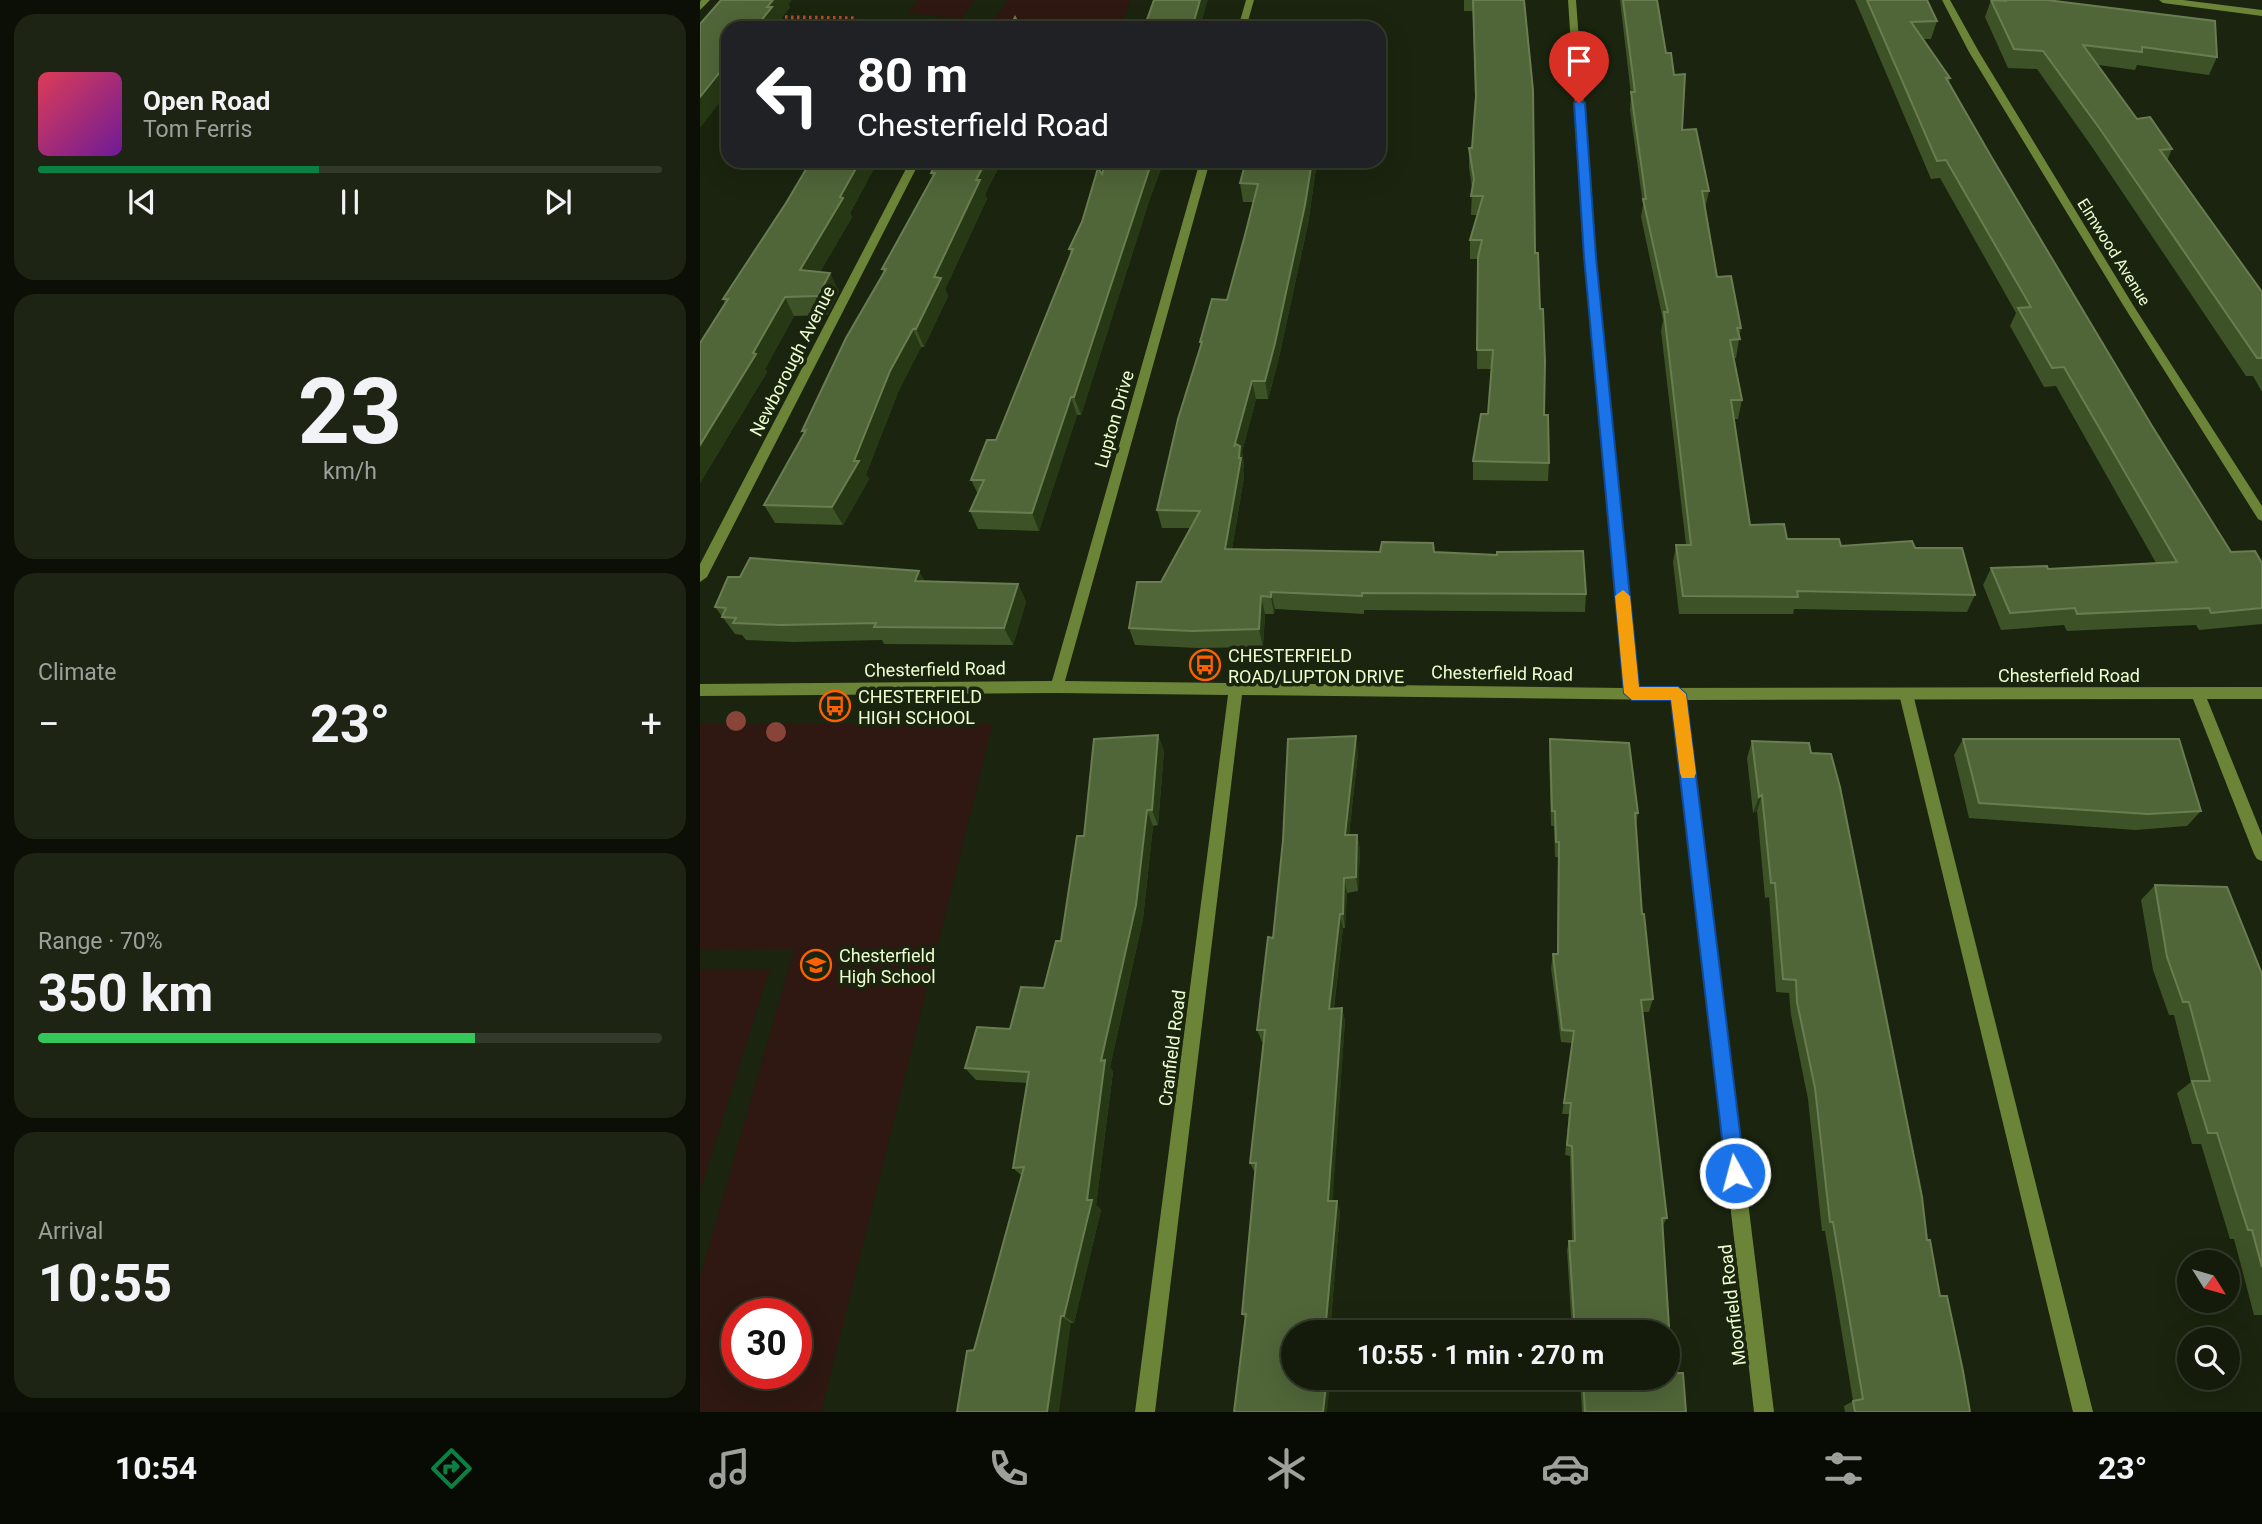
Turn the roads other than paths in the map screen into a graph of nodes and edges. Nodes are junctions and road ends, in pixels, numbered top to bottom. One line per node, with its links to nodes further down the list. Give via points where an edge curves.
1 (706, 0): 6 (street)
2 (1250, 0): 8 (street)
3 (1572, 0): 16 (street, via 1590,257)
4 (1946, 0): 11 (street, Elmwood Avenue, via 2128,305)
5 (2163, 0): 7 (street)
6 (700, 7)
7 (2262, 13)
8 (1244, 21)
9 (911, 168): 12 (street, Newborough Avenue)
10 (1203, 168): 13 (street, Lupton Drive)
11 (2262, 516)
12 (700, 577)
13 (1057, 687): 14 (street, Chesterfield Road); 15 (street, Chesterfield Road)
14 (700, 690)
15 (1236, 690): 16 (street, Chesterfield Road); 22 (street, Cranfield Road)
16 (1632, 693): 18 (street, Chesterfield Road)
17 (2262, 693): 20 (street, Chesterfield Road)
18 (1678, 694): 19 (street, Chesterfield Road); 23 (street, Moorfield Road)
19 (1906, 694): 20 (street, Chesterfield Road); 24 (street)
20 (2198, 694): 21 (street)
21 (2262, 854)
22 (1145, 1412)
23 (1763, 1412)
24 (2083, 1412)

